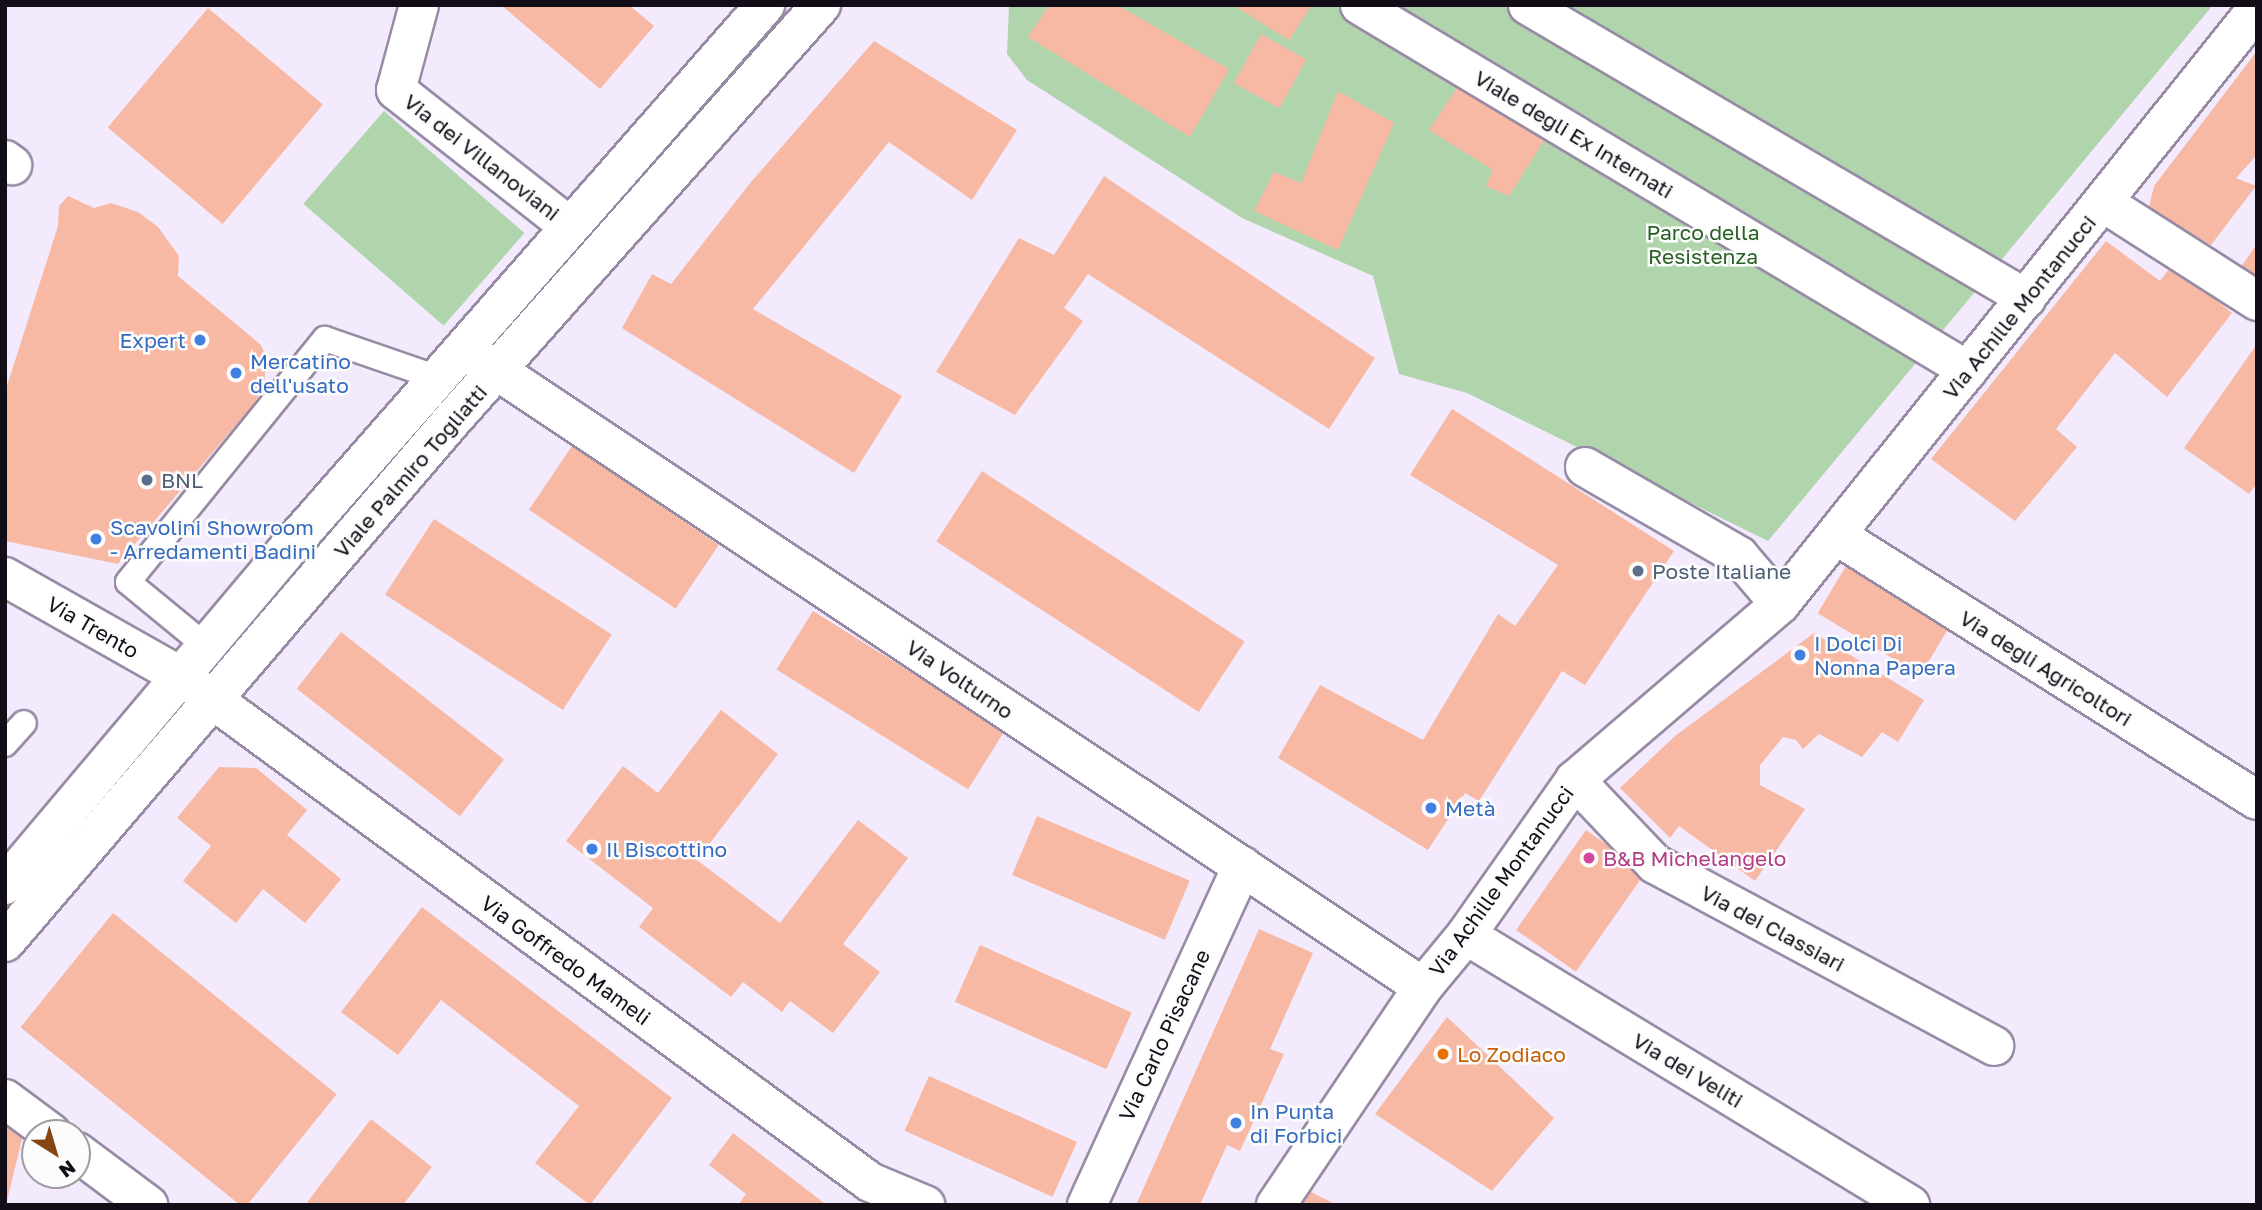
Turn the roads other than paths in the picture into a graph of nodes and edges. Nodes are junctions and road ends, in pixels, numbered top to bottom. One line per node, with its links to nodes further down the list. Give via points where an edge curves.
1 (419, 5): 8 (street, Via dei Villanoviani, via 396,90)
2 (765, 5): 8 (street, Viale Palmiro Togliatti)
3 (821, 5): 13 (street, Viale Palmiro Togliatti)
4 (1359, 5): 12 (street, Viale degli Ex Internati)
5 (1527, 5): 9 (street)
6 (2257, 9): 7 (street, Via Achille Montanucci)
7 (2104, 203): 9 (street, Via Achille Montanucci); 10 (street)
8 (570, 227): 11 (street, Viale Palmiro Togliatti)
9 (2026, 298): 12 (street, Via Achille Montanucci)
10 (2257, 301)
11 (464, 349): 13 (street, Via Volturno); 14 (street, Viale Palmiro Togliatti)
12 (1968, 370): 16 (street, Via Achille Montanucci)
13 (496, 371): 21 (street, Viale Palmiro Togliatti); 26 (street, Via Volturno)
14 (438, 378): 19 (street, Viale Palmiro Togliatti); 19 (lane, via 325,339 128,582)
15 (1585, 467): 18 (street, via 1739,556)
16 (1836, 535): 18 (street, Via Achille Montanucci); 25 (street, Via degli Agricoltori)
17 (5, 577): 20 (street, Via Trento)
18 (1780, 604): 24 (street, Via Achille Montanucci)
19 (207, 647): 20 (street, Viale Palmiro Togliatti)
20 (181, 677): 21 (street, Via Trento); 27 (street, Viale Palmiro Togliatti)
21 (214, 702): 29 (street, Viale Palmiro Togliatti); 35 (street, Via Goffredo Mameli)
22 (24, 723): 23 (lane)
23 (5, 744)
24 (1575, 780): 28 (street, Via Achille Montanucci); 31 (street, Via dei Classiari, via 1655,864)
25 (2257, 800)
26 (1242, 866): 30 (street, Via Volturno); 38 (street, Via Carlo Pisacane)
27 (5, 885)
28 (1466, 934): 30 (street, Via Achille Montanucci); 40 (street, Via dei Veliti)
29 (5, 942)
30 (1423, 987): 39 (street, Via Achille Montanucci)
31 (1994, 1046)
32 (5, 1099): 33 (street)
33 (32, 1119)
34 (91, 1162): 36 (street)
35 (861, 1193): 37 (street, Via Goffredo Mameli)
36 (148, 1205)
37 (925, 1205)
38 (1087, 1205)
39 (1276, 1205)
40 (1910, 1205)

